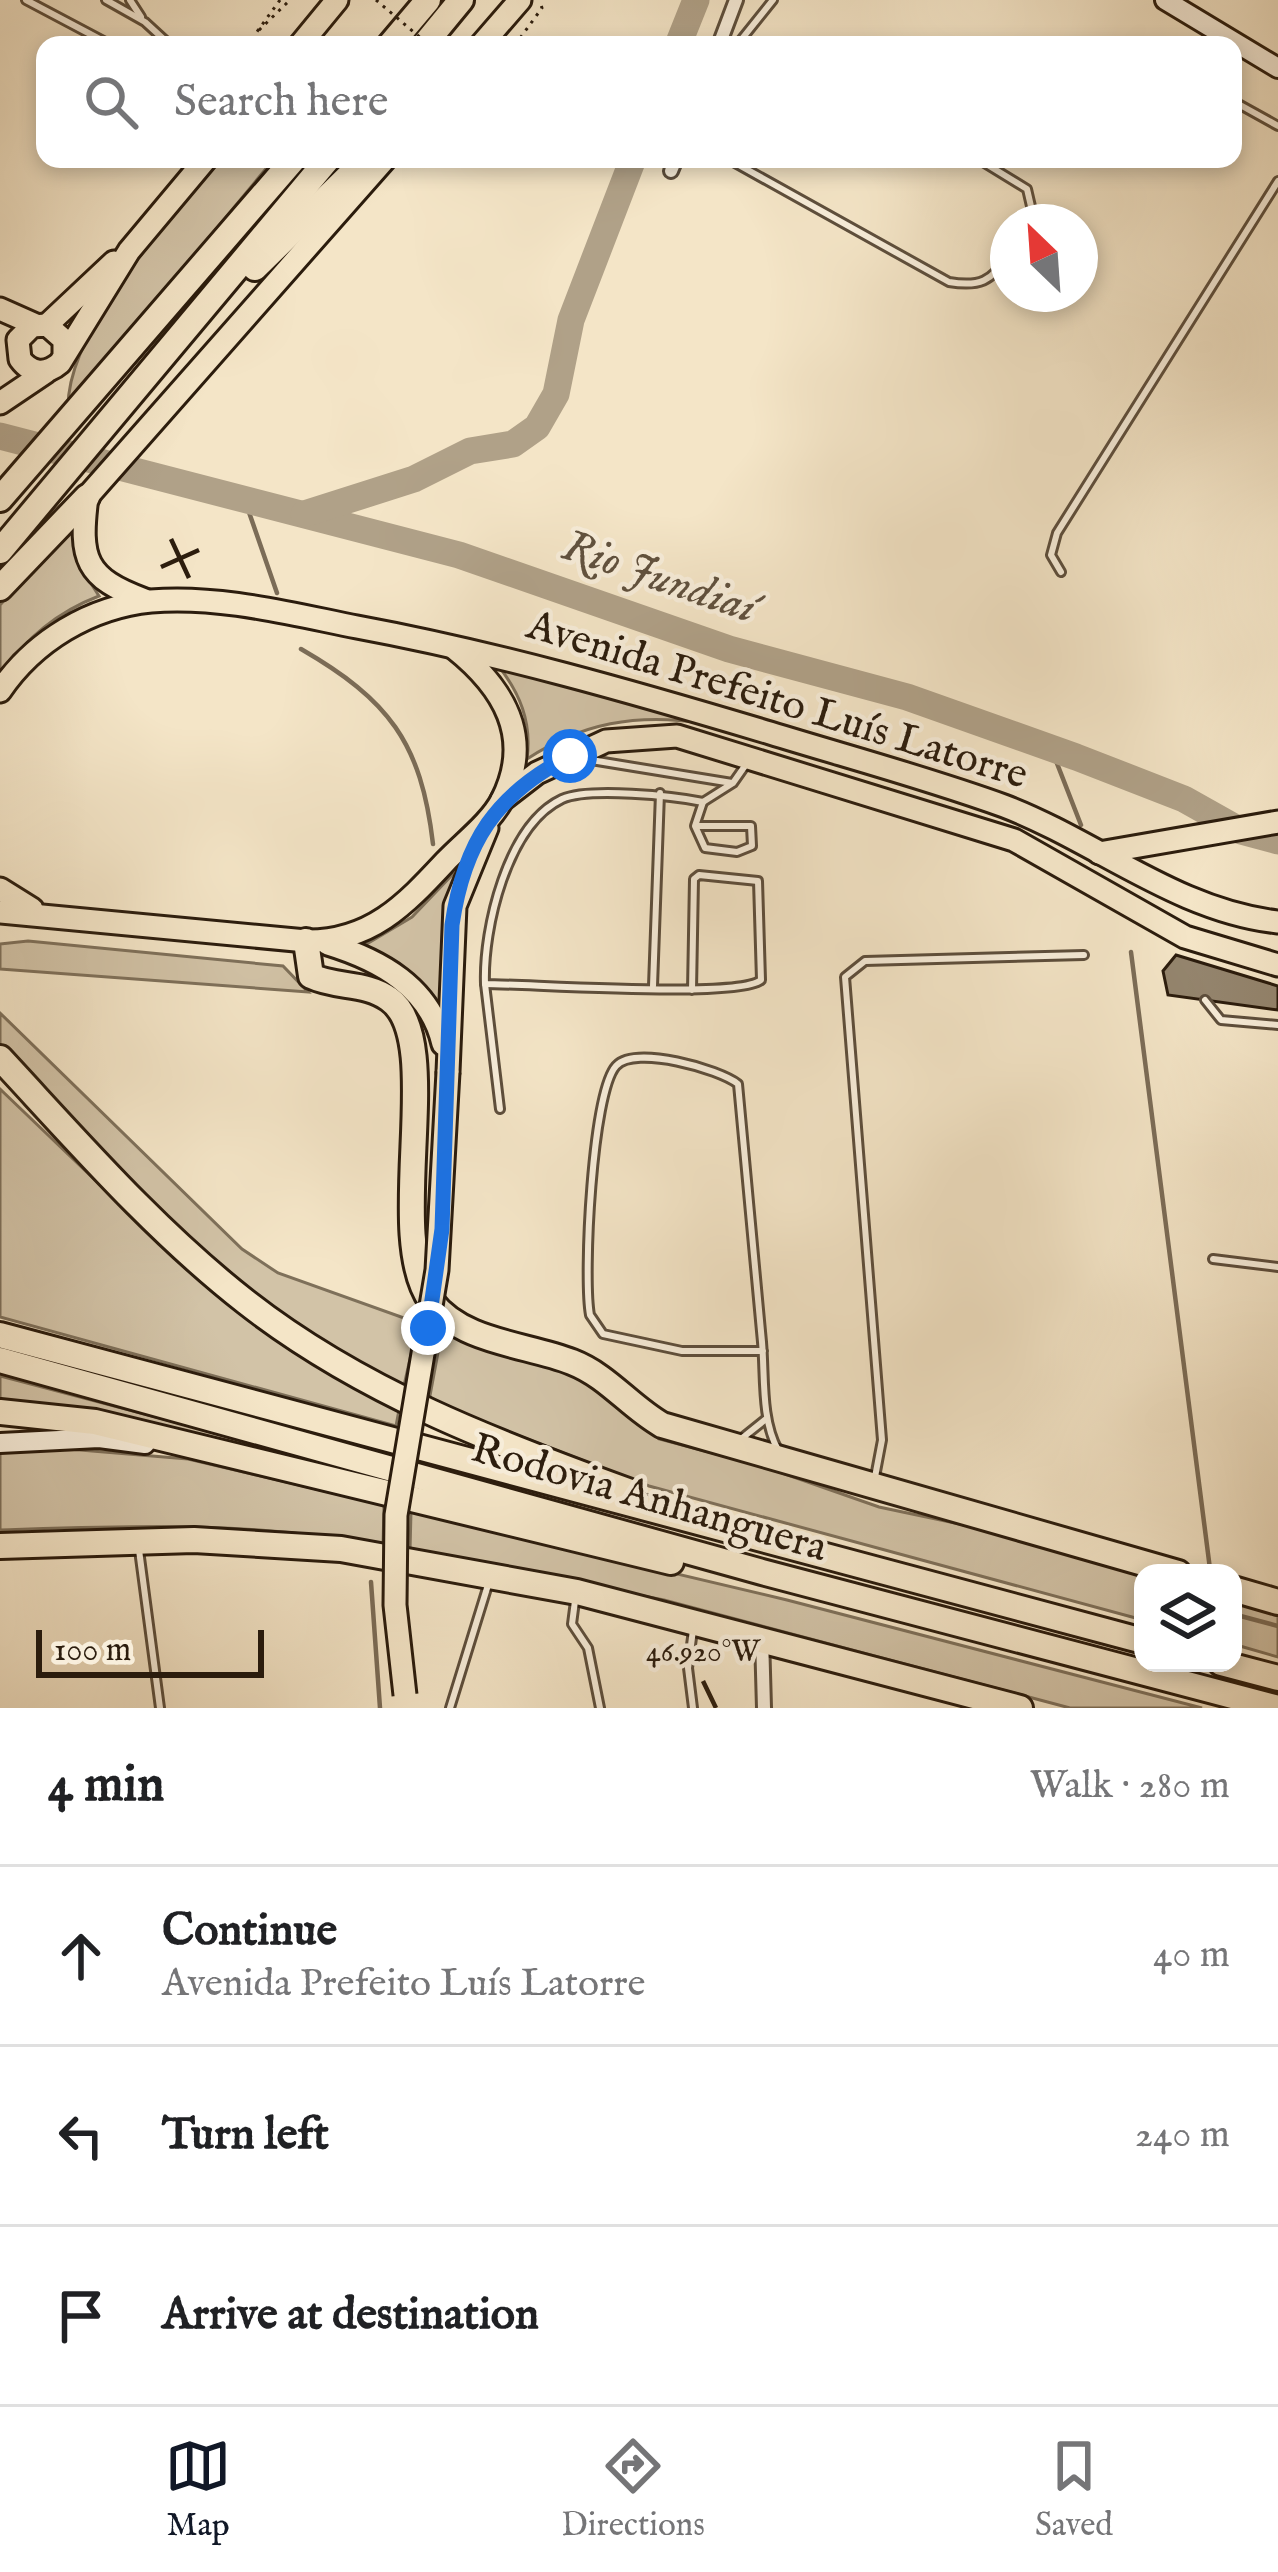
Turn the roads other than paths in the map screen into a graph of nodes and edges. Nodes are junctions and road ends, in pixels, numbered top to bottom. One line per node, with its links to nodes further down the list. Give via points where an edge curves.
1 (26, 0): 12 (lane)
2 (106, 0): 11 (lane)
3 (130, 0): 11 (lane)
4 (337, 0): 14 (main road)
5 (428, 0): 15 (highway)
6 (461, 0): 16 (highway)
7 (520, 0): 17 (main road)
8 (736, 0): 18 (street)
9 (773, 0): 19 (lane)
10 (1165, 0): 20 (main road)
11 (145, 22): 13 (lane)
12 (94, 36)
13 (160, 36)
14 (307, 36)
15 (398, 36)
16 (433, 36)
17 (489, 36)
18 (722, 36)
19 (744, 36)
20 (1225, 36)
21 (1242, 46): 22 (main road)
22 (1278, 68)
23 (1242, 106): 24 (lane)
24 (1278, 126)
25 (198, 168): 34 (main road)
26 (286, 168): 44 (highway)
27 (320, 168): 39 (highway)
28 (357, 168): 39 (highway)
29 (377, 168): 43 (main road)
30 (744, 168): 35 (lane, via 949,282)
31 (993, 168): 33 (lane, via 1027,189)
32 (1278, 181): 46 (lane, via 1057,533 1051,555)
33 (1030, 204)
34 (129, 251): 37 (main road); 40 (main road)
35 (990, 279)
36 (0, 309): 37 (main road)
37 (41, 325): 38 (main road); 40 (main road, via 64,340)
38 (12, 343): 41 (main road, via 24,365); 42 (main road)
39 (166, 352): 45 (highway)
40 (64, 355): 41 (main road)
41 (46, 372): 42 (main road)
42 (3, 400)
43 (87, 497): 47 (highway); 48 (main road, via 82,536 91,568 112,588)
44 (0, 500)
45 (0, 551)
46 (1061, 572)
47 (0, 588)
48 (148, 601): 49 (main road, Avenida Prefeito Luís Latorre, via 223,604); 50 (main road, via 56,634)
49 (449, 644): 56 (main road, via 487,674 511,714 515,753); 59 (main road, Avenida Prefeito Luís Latorre, via 902,773 1007,807)
50 (0, 691)
51 (753, 755): 52 (main road, Avenida Prefeito Luís Latorre, via 636,735); 53 (lane); 66 (main road, Avenida Prefeito Luís Latorre, via 1014,840 1211,955)
52 (570, 756): 53 (lane); 56 (main road, Avenida Prefeito Luís Latorre)
53 (733, 783): 55 (lane)
54 (660, 793): 55 (lane); 67 (lane, via 564,798 535,821 503,871); 68 (lane)
55 (703, 802): 58 (lane)
56 (499, 805): 64 (main road, Avenida Prefeito Luís Latorre, via 405,906 369,929); 74 (main road, via 455,906)
57 (1278, 822): 59 (main road)
58 (695, 826): 58 (lane, via 705,848 752,846 751,826)
59 (1099, 853): 63 (main road, Avenida Prefeito Luís Latorre, via 1209,904)
60 (0, 889): 62 (main road)
61 (0, 912): 62 (main road)
62 (49, 916): 64 (main road)
63 (1278, 922)
64 (314, 941): 74 (main road, via 381,965 413,990 436,1022); 85 (highway, via 311,976 386,996 407,1022 415,1259 431,1301 477,1334 596,1372 662,1425)
65 (1084, 956): 88 (lane, via 865,961 845,977 883,1440)
66 (1278, 962)
67 (485, 983): 68 (lane); 75 (lane)
68 (653, 986): 69 (lane)
69 (692, 990): 69 (lane, via 694,879 758,881 761,980)
70 (1205, 1000): 71 (lane, via 1221,1021)
71 (1278, 1025)
72 (0, 1058): 76 (highway)
73 (0, 1072): 76 (highway)
74 (448, 1072): 103 (main road, bridge, via 437,1270 396,1514)
75 (500, 1109)
76 (50, 1111): 90 (highway, via 198,1262 402,1401)
77 (1213, 1259): 78 (lane)
78 (1278, 1267)
79 (0, 1335): 90 (highway, Rodovia Anhanguera)
80 (763, 1351): 80 (lane, via 738,1084 722,1072 634,1056 616,1065 595,1145 590,1315 602,1334 682,1351); 83 (lane)
81 (0, 1360): 93 (highway, Rodovia Anhanguera)
82 (0, 1412): 86 (highway)
83 (766, 1419): 85 (lane); 87 (lane, via 776,1447)
84 (0, 1443): 86 (main road, via 99,1438)
85 (727, 1447): 87 (highway)
86 (230, 1453): 93 (highway, via 677,1564)
87 (795, 1466): 88 (highway)
88 (873, 1486): 92 (highway)
89 (137, 1541): 91 (highway); 94 (highway, via 341,1549); 104 (lane)
90 (765, 1541): 100 (highway, Rodovia Anhanguera)
91 (0, 1546)
92 (1146, 1564)
93 (763, 1572): 110 (highway, Rodovia Anhanguera)
94 (490, 1575): 96 (highway); 105 (lane)
95 (1242, 1591): 97 (highway)
96 (577, 1592): 98 (highway); 106 (lane, via 572,1624 588,1648)
97 (1278, 1601)
98 (694, 1621): 99 (highway); 107 (lane)
99 (762, 1636): 108 (street); 109 (highway)
100 (1134, 1640)
101 (1242, 1668): 102 (highway)
102 (1278, 1676)
103 (406, 1701)
104 (160, 1708)
105 (450, 1708)
106 (600, 1708)
107 (693, 1708)
108 (764, 1708)
109 (1020, 1708)
110 (1278, 1708)

